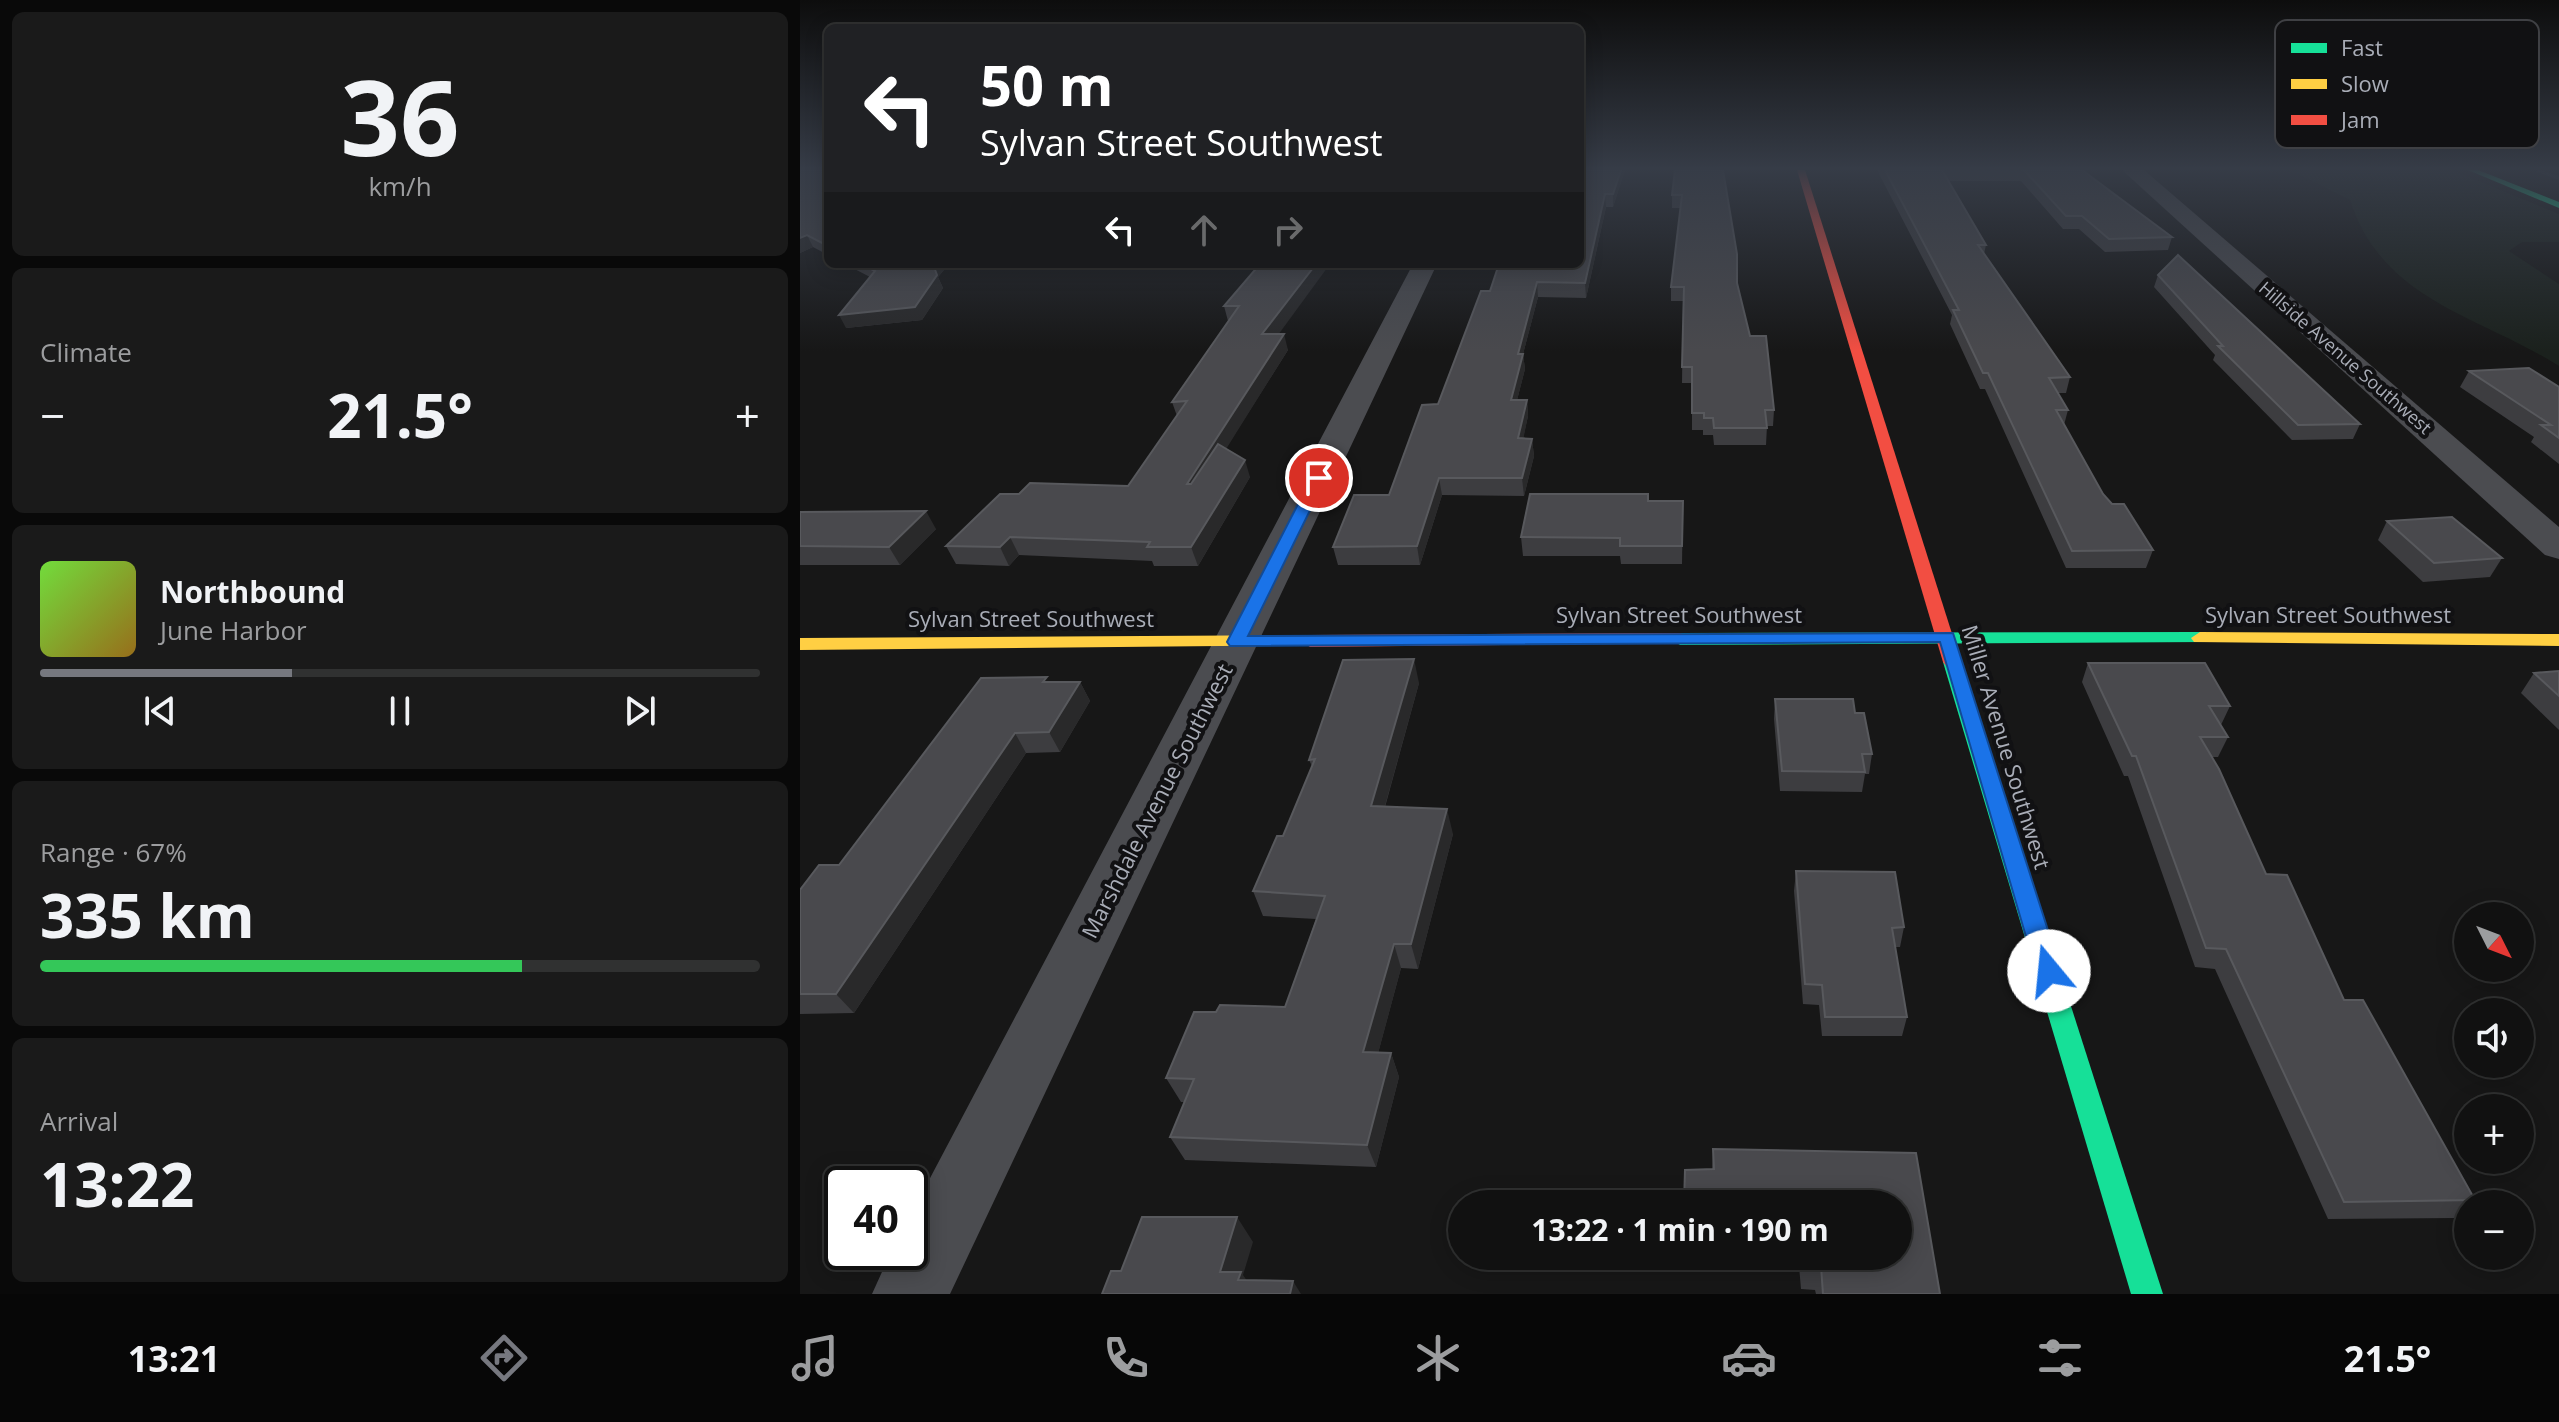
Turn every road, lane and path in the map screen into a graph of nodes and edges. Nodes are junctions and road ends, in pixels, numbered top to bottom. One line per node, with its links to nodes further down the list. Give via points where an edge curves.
1 (1820, 230): 5 (street, Miller Avenue Southwest)
2 (2200, 230): 4 (street, Hillside Avenue Southwest)
3 (1423, 268): 7 (street, Marshdale Avenue Southwest)
4 (2559, 547)
5 (1947, 637): 6 (street, Sylvan Street Southwest); 7 (street, Sylvan Street Southwest); 10 (street, Miller Avenue Southwest)
6 (2559, 640)
7 (1236, 642): 8 (street, Sylvan Street Southwest); 9 (street, Marshdale Avenue Southwest)
8 (800, 644)
9 (910, 1294)
10 (2147, 1294)

